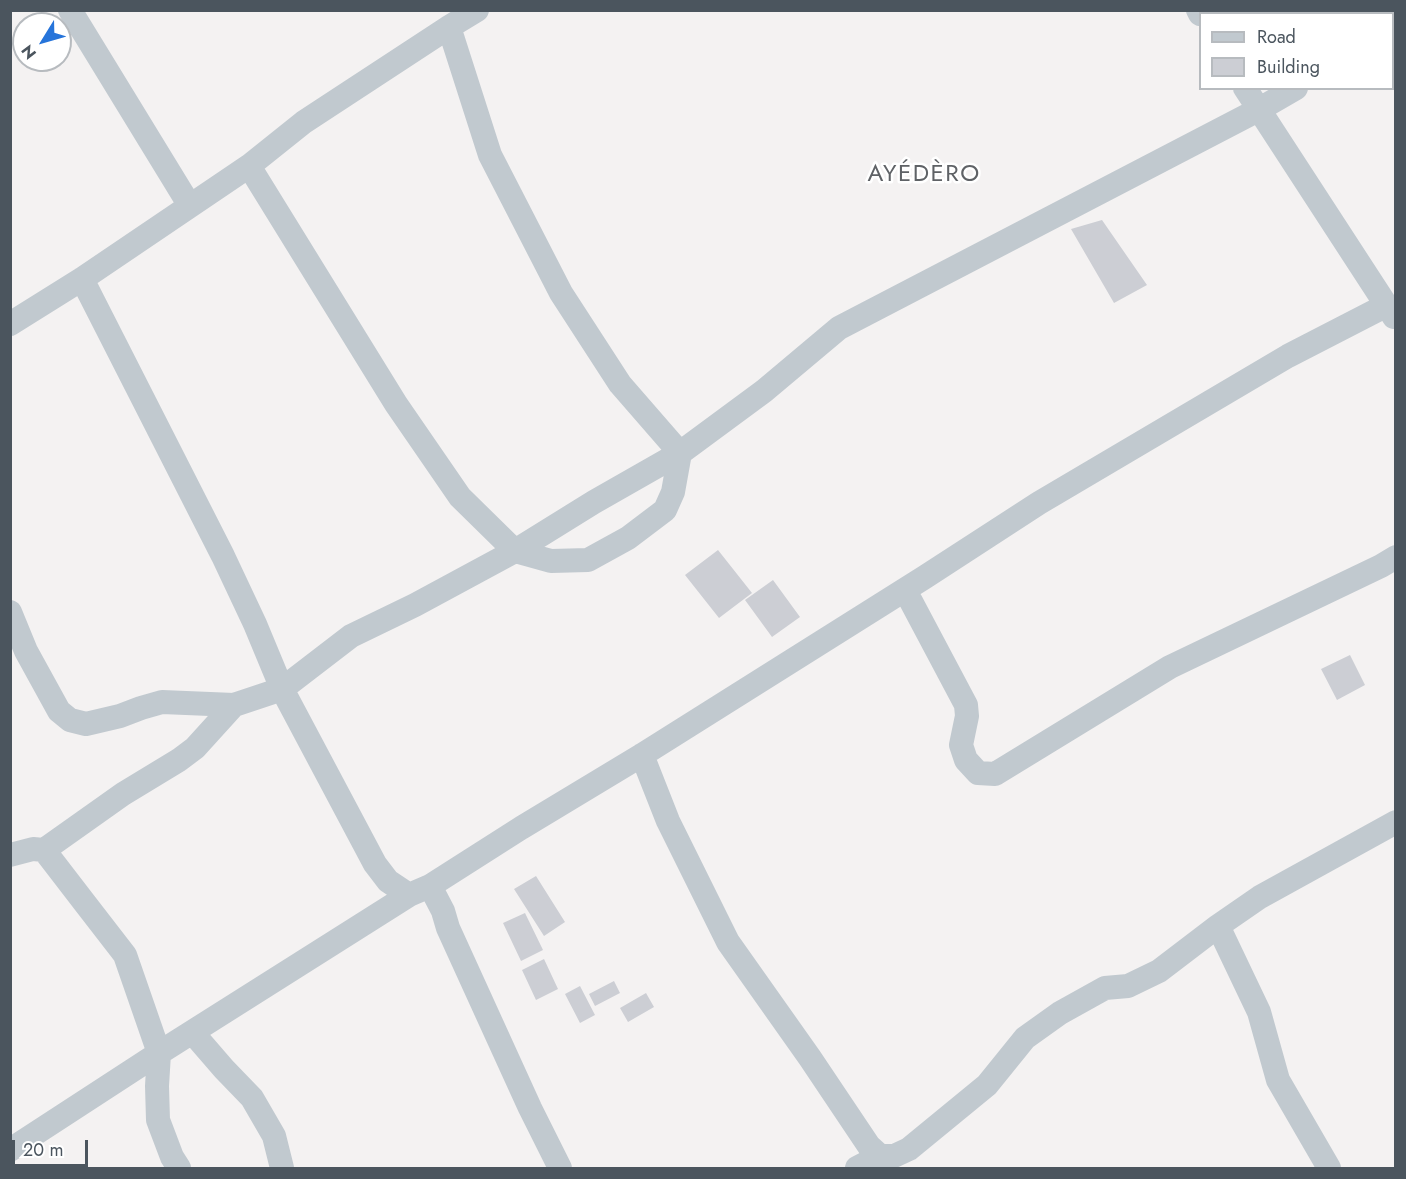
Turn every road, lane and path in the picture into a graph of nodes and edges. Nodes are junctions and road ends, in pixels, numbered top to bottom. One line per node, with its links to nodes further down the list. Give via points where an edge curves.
1 (70, 10): 8 (street)
2 (477, 10): 3 (street)
3 (449, 27): 7 (street, via 304,122); 12 (street, via 490,155 561,293 620,384)
4 (1246, 90): 6 (street)
5 (1293, 90): 6 (street)
6 (1258, 110): 10 (street); 12 (street, via 839,328)
7 (249, 166): 8 (street); 13 (street, via 396,404 460,497)
8 (190, 206): 9 (street)
9 (82, 279): 11 (street); 17 (street, via 224,556)
10 (1391, 312): 15 (street, via 1287,356 1039,503)
11 (10, 324)
12 (680, 453): 13 (street); 13 (street, via 665,510 628,538 588,560 551,561)
13 (515, 551): 17 (street, via 351,636)
14 (1395, 556): 15 (street, via 1170,667 995,774 978,773 966,760 961,745 966,705)
15 (905, 590): 19 (street)
16 (10, 612): 18 (street, via 58,711 70,720 86,724 162,702)
17 (282, 689): 18 (street); 23 (street, via 375,864 388,881)
18 (234, 705): 21 (street, via 195,748)
19 (642, 755): 23 (street); 28 (street, via 668,821 728,942 868,1146)
20 (1395, 822): 24 (street, via 1260,897)
21 (44, 850): 22 (street); 26 (street, via 125,955)
22 (10, 855)
23 (419, 890): 25 (street); 31 (street, via 443,911)
24 (1218, 926): 28 (street, via 1160,971 1128,986 1105,988 1060,1013 1025,1038 987,1085 909,1149 894,1156); 33 (street, via 1259,1012 1278,1080)
25 (192, 1032): 26 (street); 30 (street, via 252,1098 274,1136)
26 (159, 1053): 27 (street); 29 (street, via 158,1120)
27 (10, 1150)
28 (880, 1156): 32 (street)
29 (178, 1168)
30 (282, 1168)
31 (560, 1168)
32 (857, 1168)
33 (1329, 1168)

